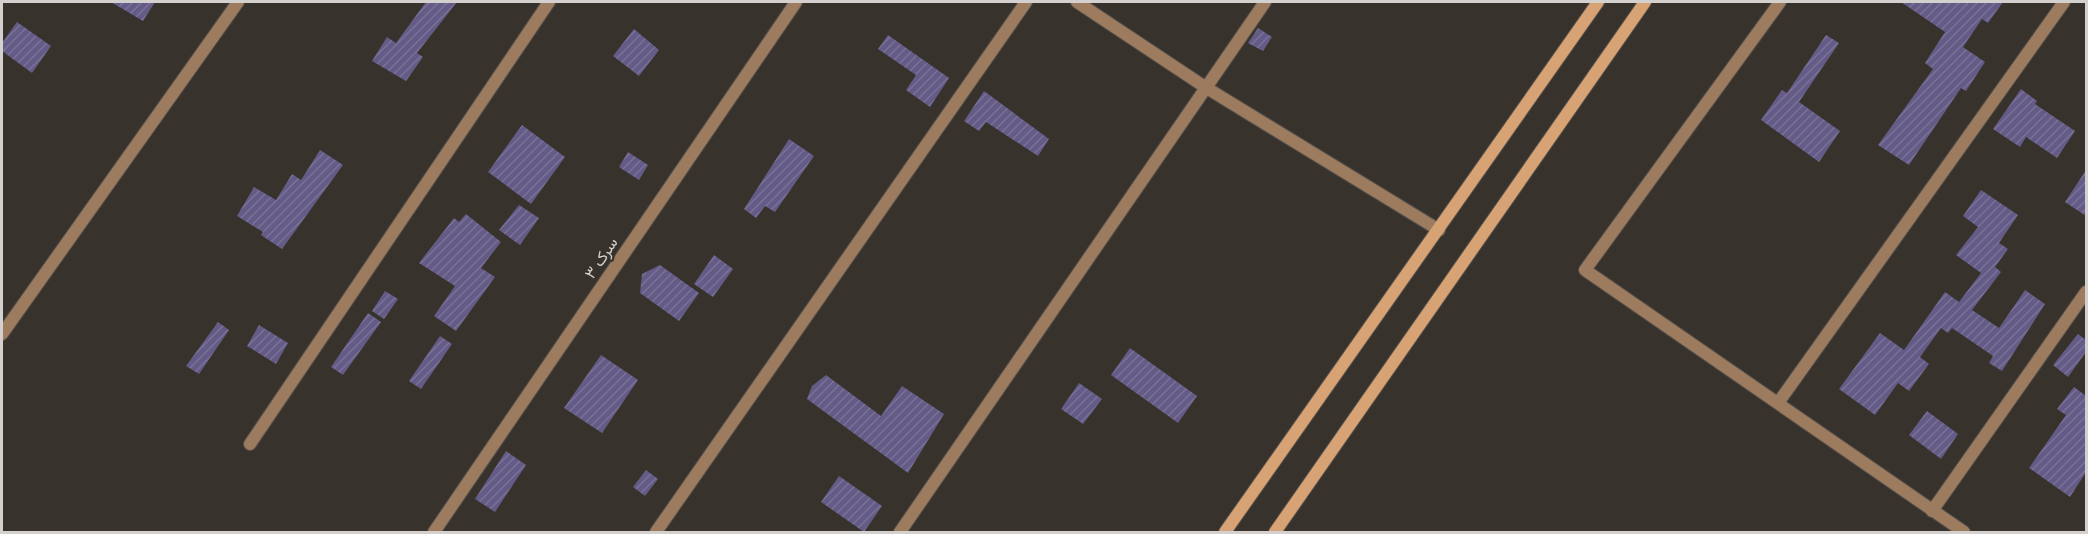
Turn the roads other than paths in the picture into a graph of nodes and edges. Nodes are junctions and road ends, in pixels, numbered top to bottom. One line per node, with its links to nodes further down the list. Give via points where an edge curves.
1 (238, 2): 14 (street)
2 (549, 2): 16 (street)
3 (796, 2): 18 (street, سرک ۳)
4 (1026, 2): 19 (street)
5 (1077, 2): 11 (street)
6 (1265, 2): 11 (street)
7 (1598, 2): 12 (main road)
8 (1645, 2): 22 (main road)
9 (1780, 2): 15 (street, via 1585,270)
10 (2064, 2): 15 (street)
11 (1205, 87): 12 (street); 20 (street)
12 (1439, 230): 21 (main road)
13 (2086, 292): 17 (street)
14 (2, 334)
15 (1778, 404): 17 (street)
16 (250, 444)
17 (1932, 511): 23 (street)
18 (434, 532)
19 (656, 532)
20 (900, 532)
21 (1225, 532)
22 (1275, 532)
23 (1964, 532)

